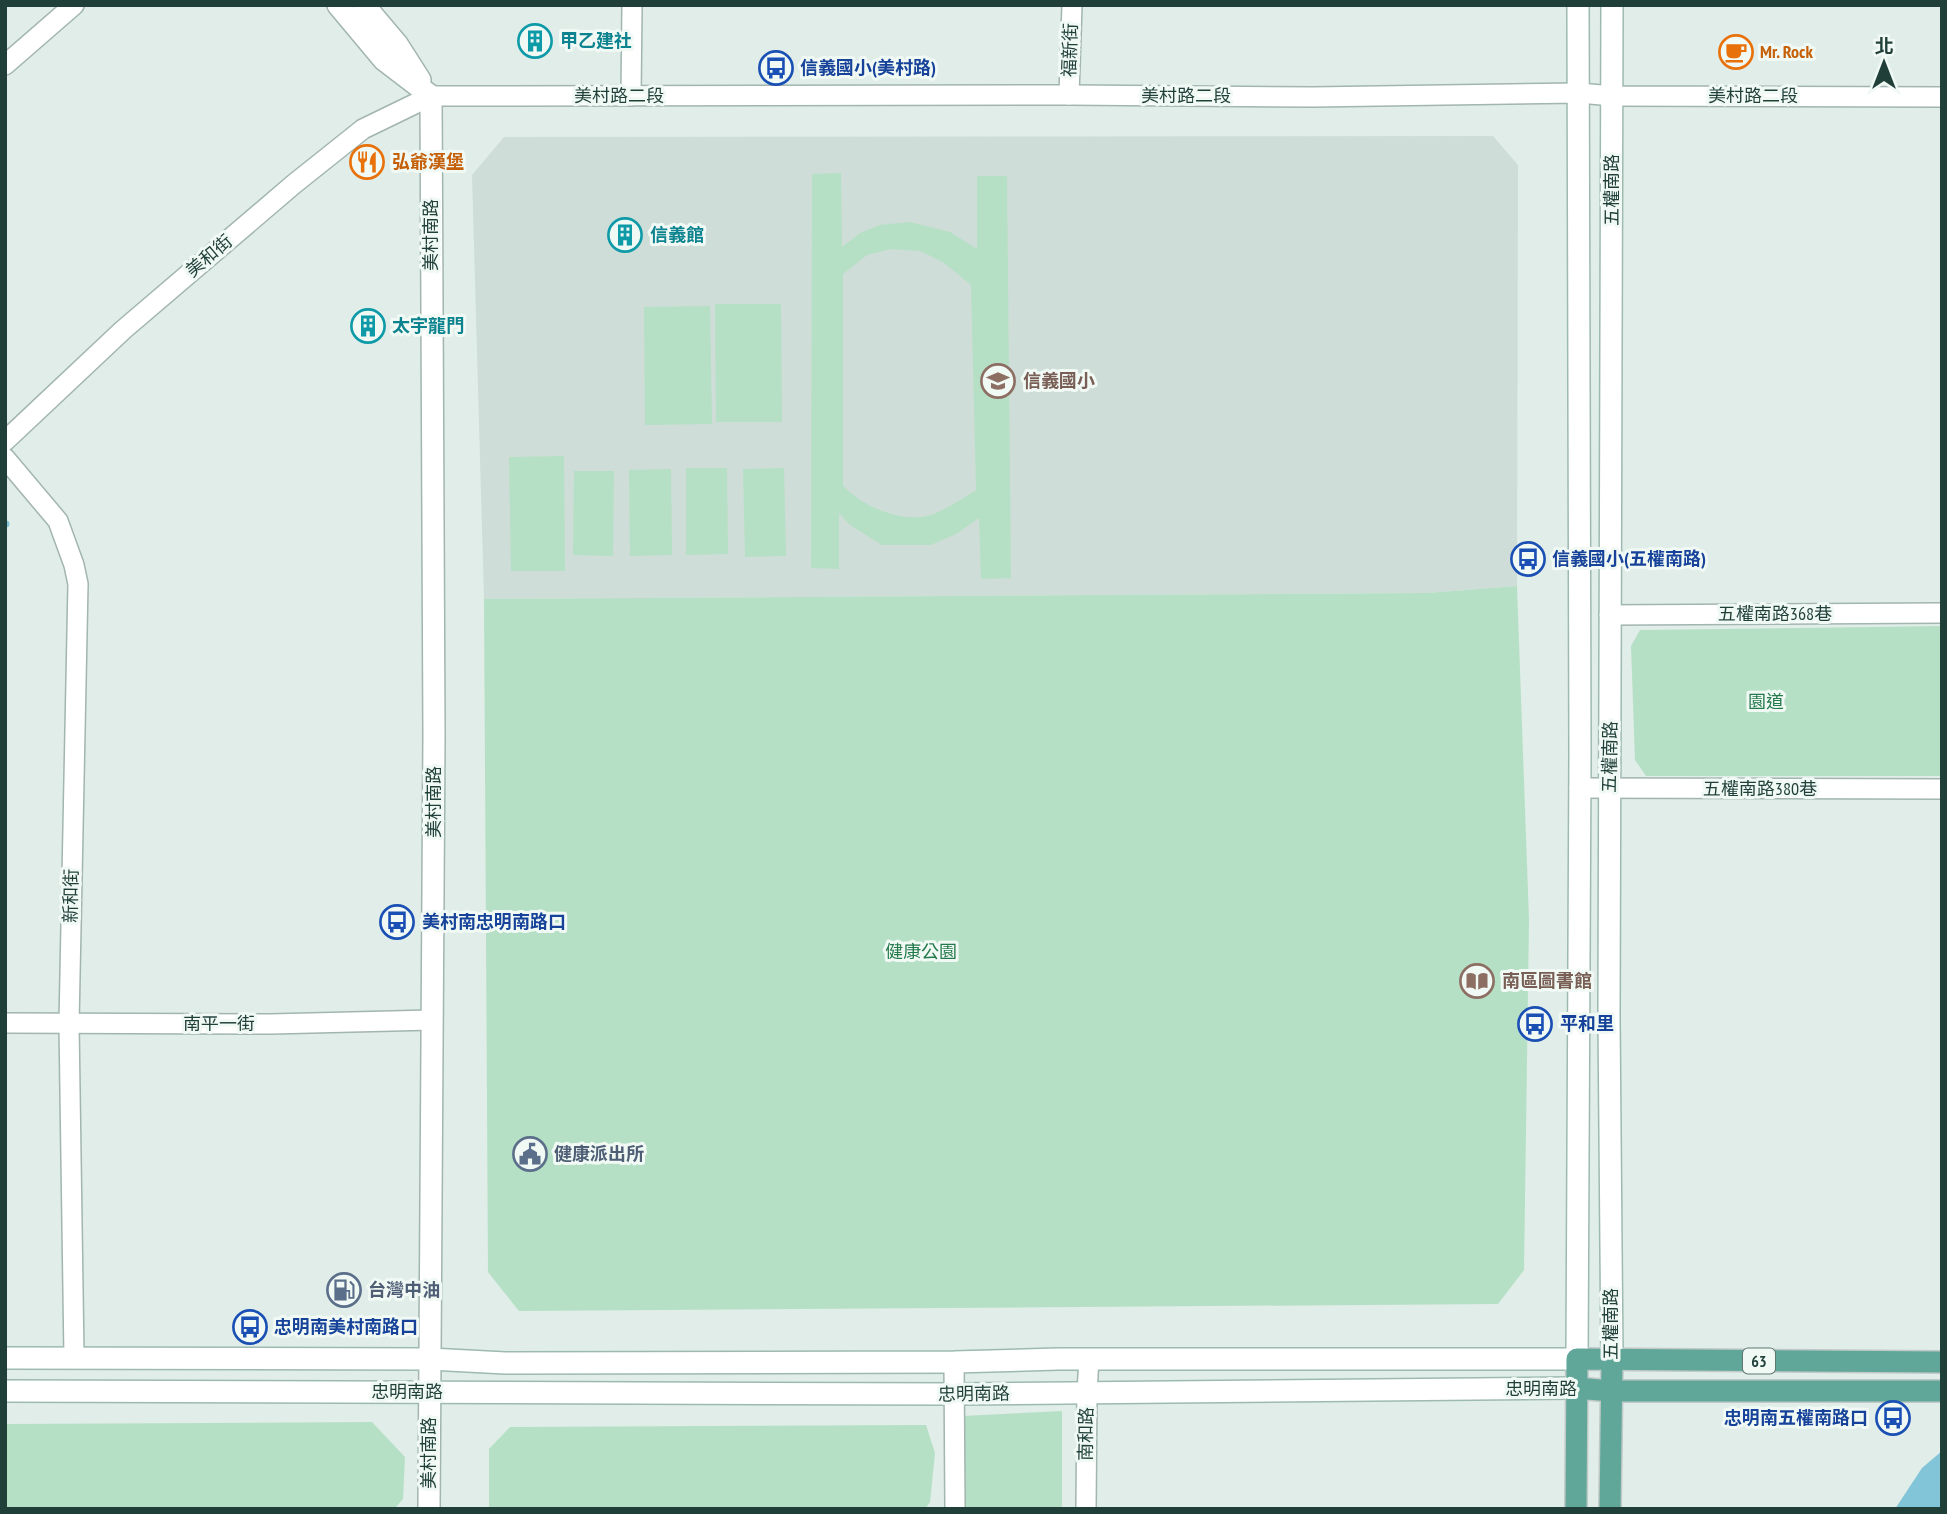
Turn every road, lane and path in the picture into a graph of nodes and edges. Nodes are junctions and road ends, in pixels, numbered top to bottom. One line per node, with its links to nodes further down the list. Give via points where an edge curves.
1 (74, 5): 8 (street)
2 (338, 5): 11 (main road, via 384,60)
3 (364, 5): 11 (main road, via 397,44)
4 (632, 5): 12 (street)
5 (1072, 5): 10 (street, 福新街)
6 (1578, 5): 9 (main road, 五權南路)
7 (1612, 5): 13 (main road, 五權南路)
8 (5, 65)
9 (1579, 93): 10 (street, 美村路二段); 13 (street, 美村路二段); 19 (main road, 五權南路)
10 (1069, 95): 12 (street, 美村路二段)
11 (430, 96): 12 (street, 美村路二段); 15 (street, 美和街, via 363,129 294,184 123,330); 22 (main road, 美村南路)
12 (631, 96)
13 (1613, 96): 14 (street, 美村路二段); 18 (main road, 五權南路)
14 (1942, 97)
15 (5, 441)
16 (5, 458): 24 (street, 新和街, via 58,522 78,584)
17 (1942, 613): 18 (street, 五權南路368巷)
18 (1609, 615): 20 (main road, 五權南路)
19 (1579, 788): 20 (street, 五權南路380巷); 29 (main road, 五權南路)
20 (1609, 789): 21 (street, 五權南路380巷); 30 (main road, 五權南路)
21 (1942, 789)
22 (432, 1020): 24 (street, 南平一街); 27 (main road, 美村南路)
23 (5, 1023): 24 (street, 南平一街)
24 (69, 1024): 25 (street, 新和街)
25 (74, 1357): 26 (main road, 忠明南路); 27 (main road, 忠明南路)
26 (5, 1358)
27 (430, 1359): 31 (main road, 忠明南路, via 505,1363); 37 (main road, 美村南路)
28 (1089, 1359): 29 (main road, 忠明南路); 31 (main road, 忠明南路); 38 (street, 南和路)
29 (1577, 1359): 30 (main road, 忠明南路 / 63); 33 (main road, 五權南路)
30 (1612, 1360): 32 (main road, 忠明南路 / 63); 35 (main road, 五權南路)
31 (954, 1362): 39 (street)
32 (1942, 1362)
33 (1576, 1388): 35 (main road, 忠明南路 / 63); 38 (main road, 忠明南路); 43 (main road, 五權南路)
34 (5, 1391): 37 (main road, 忠明南路)
35 (1611, 1391): 36 (main road, 忠明南路 / 63); 44 (main road, 五權南路)
36 (1942, 1391)
37 (429, 1392): 39 (main road, 忠明南路); 40 (main road, 美村南路)
38 (1087, 1392): 39 (main road, 忠明南路); 42 (street, 南和路)
39 (954, 1394): 41 (street)
40 (429, 1509)
41 (955, 1509)
42 (1086, 1509)
43 (1576, 1509)
44 (1609, 1509)

